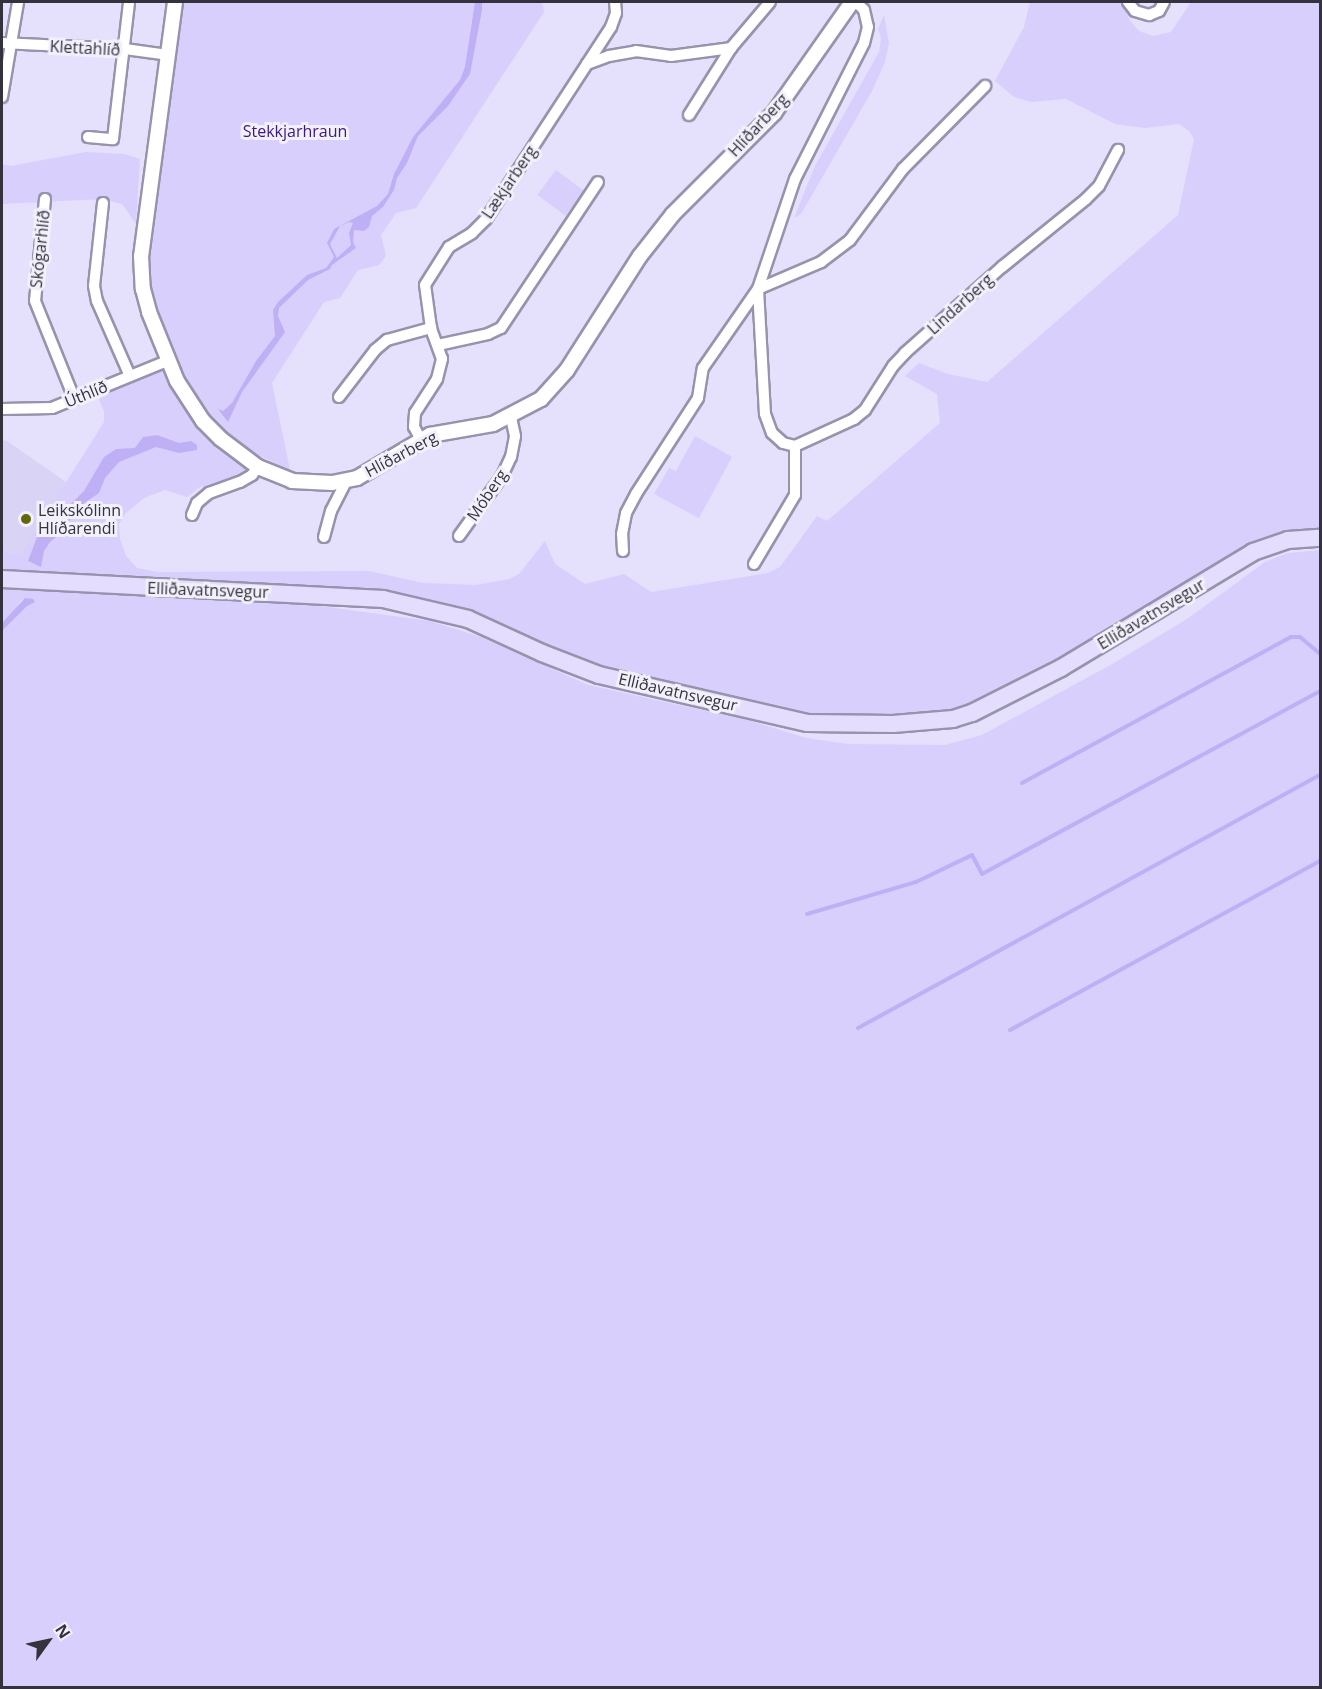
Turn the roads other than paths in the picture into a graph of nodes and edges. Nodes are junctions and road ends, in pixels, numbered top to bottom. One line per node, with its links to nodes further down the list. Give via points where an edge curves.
1 (18, 2): 10 (street)
2 (129, 2): 12 (street)
3 (175, 2): 13 (street, Hlíðarberg)
4 (615, 2): 14 (street, Lækjarberg, via 611,27)
5 (770, 2): 11 (street)
6 (852, 2): 31 (street, Hlíðarberg, via 774,113 679,207 646,248 567,369 540,399)
7 (856, 2): 23 (street, via 864,10 868,27 864,43 795,179)
8 (1128, 2): 9 (street, via 1135,11 1149,15 1159,11)
9 (1164, 2)
10 (6, 44): 12 (street, Klettahlíð); 16 (street)
11 (731, 48): 14 (street, via 671,56 636,51); 17 (street)
12 (125, 49): 13 (street, Klettahlíð); 18 (street, via 113,139)
13 (168, 55): 26 (street, Hlíðarberg, via 141,256 146,301)
14 (587, 64): 24 (street, Lækjarberg, via 486,219 449,247 438,262 425,285)
15 (985, 86): 23 (street, via 903,169 850,240 821,262)
16 (2, 97)
17 (688, 116)
18 (88, 137)
19 (1118, 150): 33 (street, Lindarberg, via 1099,186 905,353 865,410)
20 (598, 182): 25 (street, via 501,328 473,339)
21 (45, 200): 29 (street, Skógarhlíð, via 35,301)
22 (104, 203): 27 (street, via 94,286)
23 (758, 289): 33 (street, via 765,414 772,433); 40 (street, via 703,368 698,398 631,503 622,534)
24 (431, 328): 25 (street, Lækjarberg); 28 (street, via 387,340)
25 (438, 345): 32 (street, Lækjarberg, via 441,369 415,412 414,427)
26 (167, 361): 27 (street, Úthlíð); 34 (street, Hlíðarberg, via 203,421)
27 (129, 376): 29 (street, Úthlíð)
28 (339, 397)
29 (74, 398): 30 (street, Úthlíð, via 52,408)
30 (2, 409)
31 (511, 417): 32 (street, Hlíðarberg); 37 (street, Móberg, via 515,436 511,457)
32 (421, 440): 35 (street, Hlíðarberg)
33 (795, 446): 41 (street, via 795,495)
34 (258, 467): 35 (street, Hlíðarberg, via 292,481); 36 (street, via 240,482 209,493 197,503)
35 (346, 481): 38 (street)
36 (192, 515)
37 (459, 536)
38 (324, 537)
39 (1320, 538): 42 (main road, Elliðavatnsvegur, via 1288,540 1253,552 1061,668 972,713 893,724 807,723 599,675 468,619 383,599)
40 (622, 551)
41 (754, 564)
42 (2, 579)

